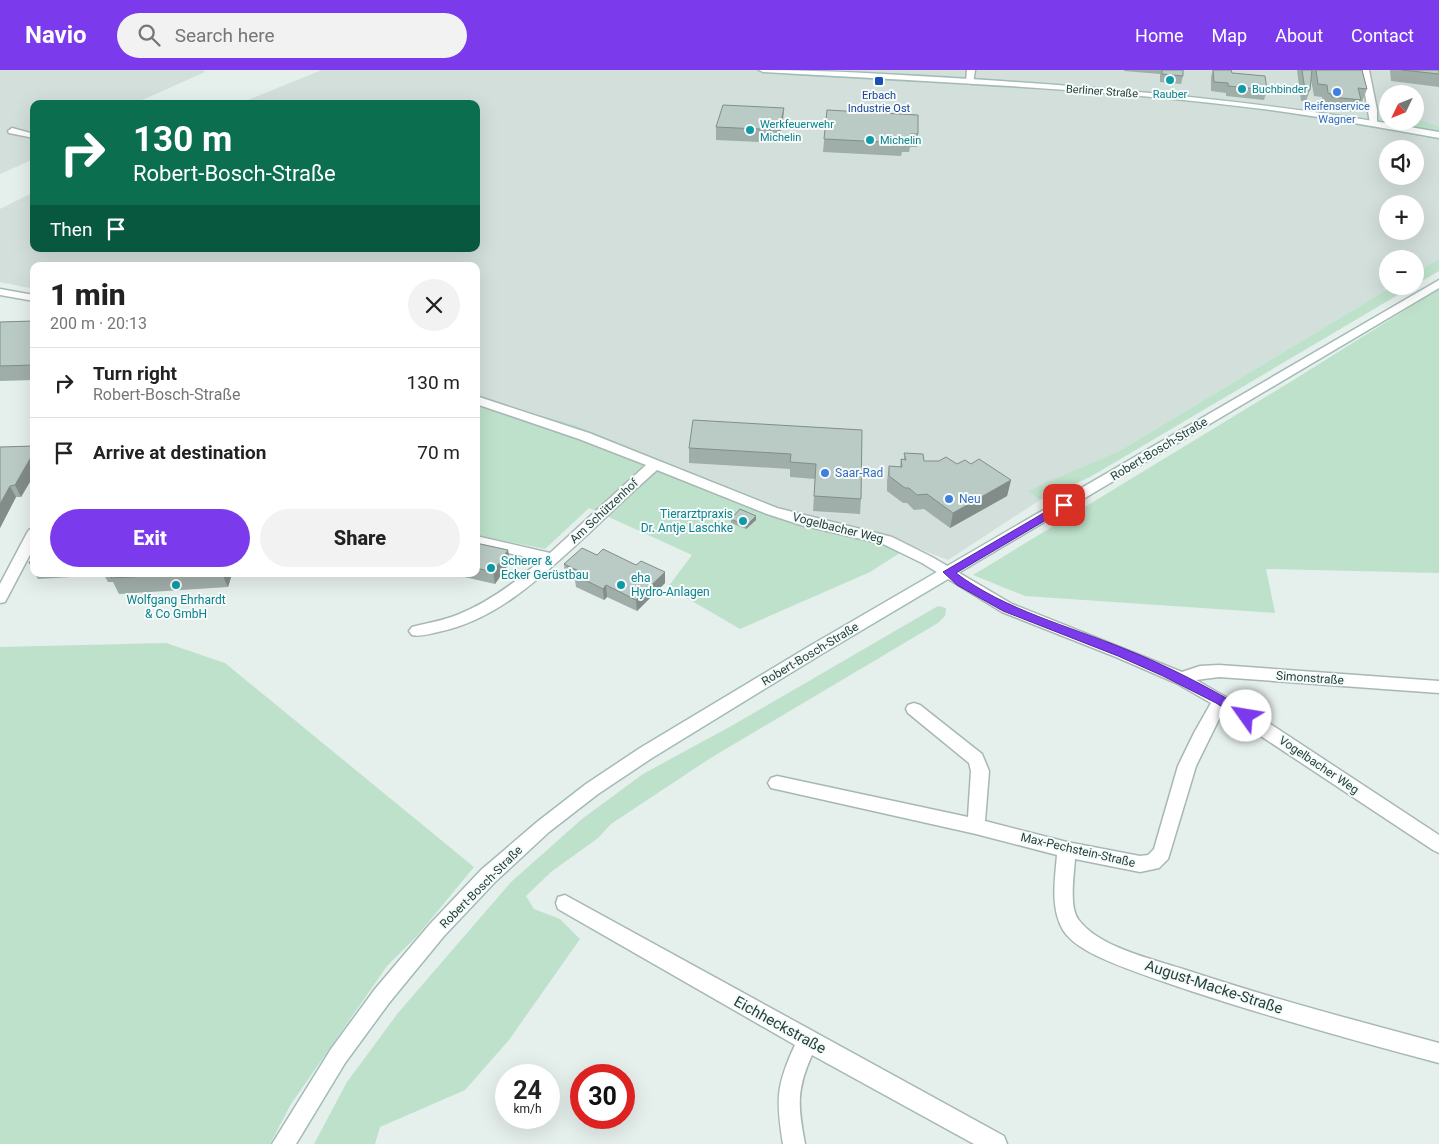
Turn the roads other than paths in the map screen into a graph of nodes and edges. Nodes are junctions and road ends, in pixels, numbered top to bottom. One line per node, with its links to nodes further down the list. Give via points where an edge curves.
1 (763, 70): 4 (street, Berliner Straße)
2 (971, 70): 4 (street)
3 (1365, 70): 5 (street)
4 (970, 82): 5 (street, Berliner Straße, via 1186,97)
5 (1374, 124): 7 (street, Berliner Straße)
6 (12, 131): 8 (street)
7 (1439, 135)
8 (30, 136)
9 (1439, 283): 17 (street, Robert-Bosch-Straße)
10 (0, 292): 11 (street)
11 (30, 297)
12 (480, 401): 13 (street, Vogelbacher Weg)
13 (655, 464): 16 (street, Am Schützenhof); 17 (street, Vogelbacher Weg, via 779,513 887,540)
14 (30, 541): 18 (street)
15 (480, 542): 16 (street)
16 (554, 558): 19 (street, Am Schützenhof, via 481,612 438,628)
17 (948, 572): 20 (street, Vogelbacher Weg, via 1007,608); 31 (street, Robert-Bosch-Straße, via 646,753 592,788 543,826 437,930 382,996 338,1056)
18 (0, 598)
19 (417, 631)
20 (1182, 679): 21 (street, Simonstraße, via 1200,672 1219,671); 22 (street, Vogelbacher Weg)
21 (1439, 687)
22 (1221, 700): 26 (street, Vogelbacher Weg); 27 (street, Max-Pechstein-Straße, via 1187,766 1162,852 1153,862 1140,864)
23 (914, 709): 25 (street, via 976,759 980,771)
24 (777, 783): 25 (street, Max-Pechstein-Straße)
25 (976, 826): 27 (street, Max-Pechstein-Straße)
26 (1439, 845)
27 (1066, 850): 30 (street, August-Macke-Straße, via 1064,912 1070,926 1113,954 1231,995)
28 (565, 903): 29 (street, Eichheckstraße)
29 (808, 1041): 32 (street, via 795,1068 790,1089 788,1108); 33 (street, Eichheckstraße)
30 (1439, 1053)
31 (283, 1144)
32 (794, 1144)
33 (996, 1144)

